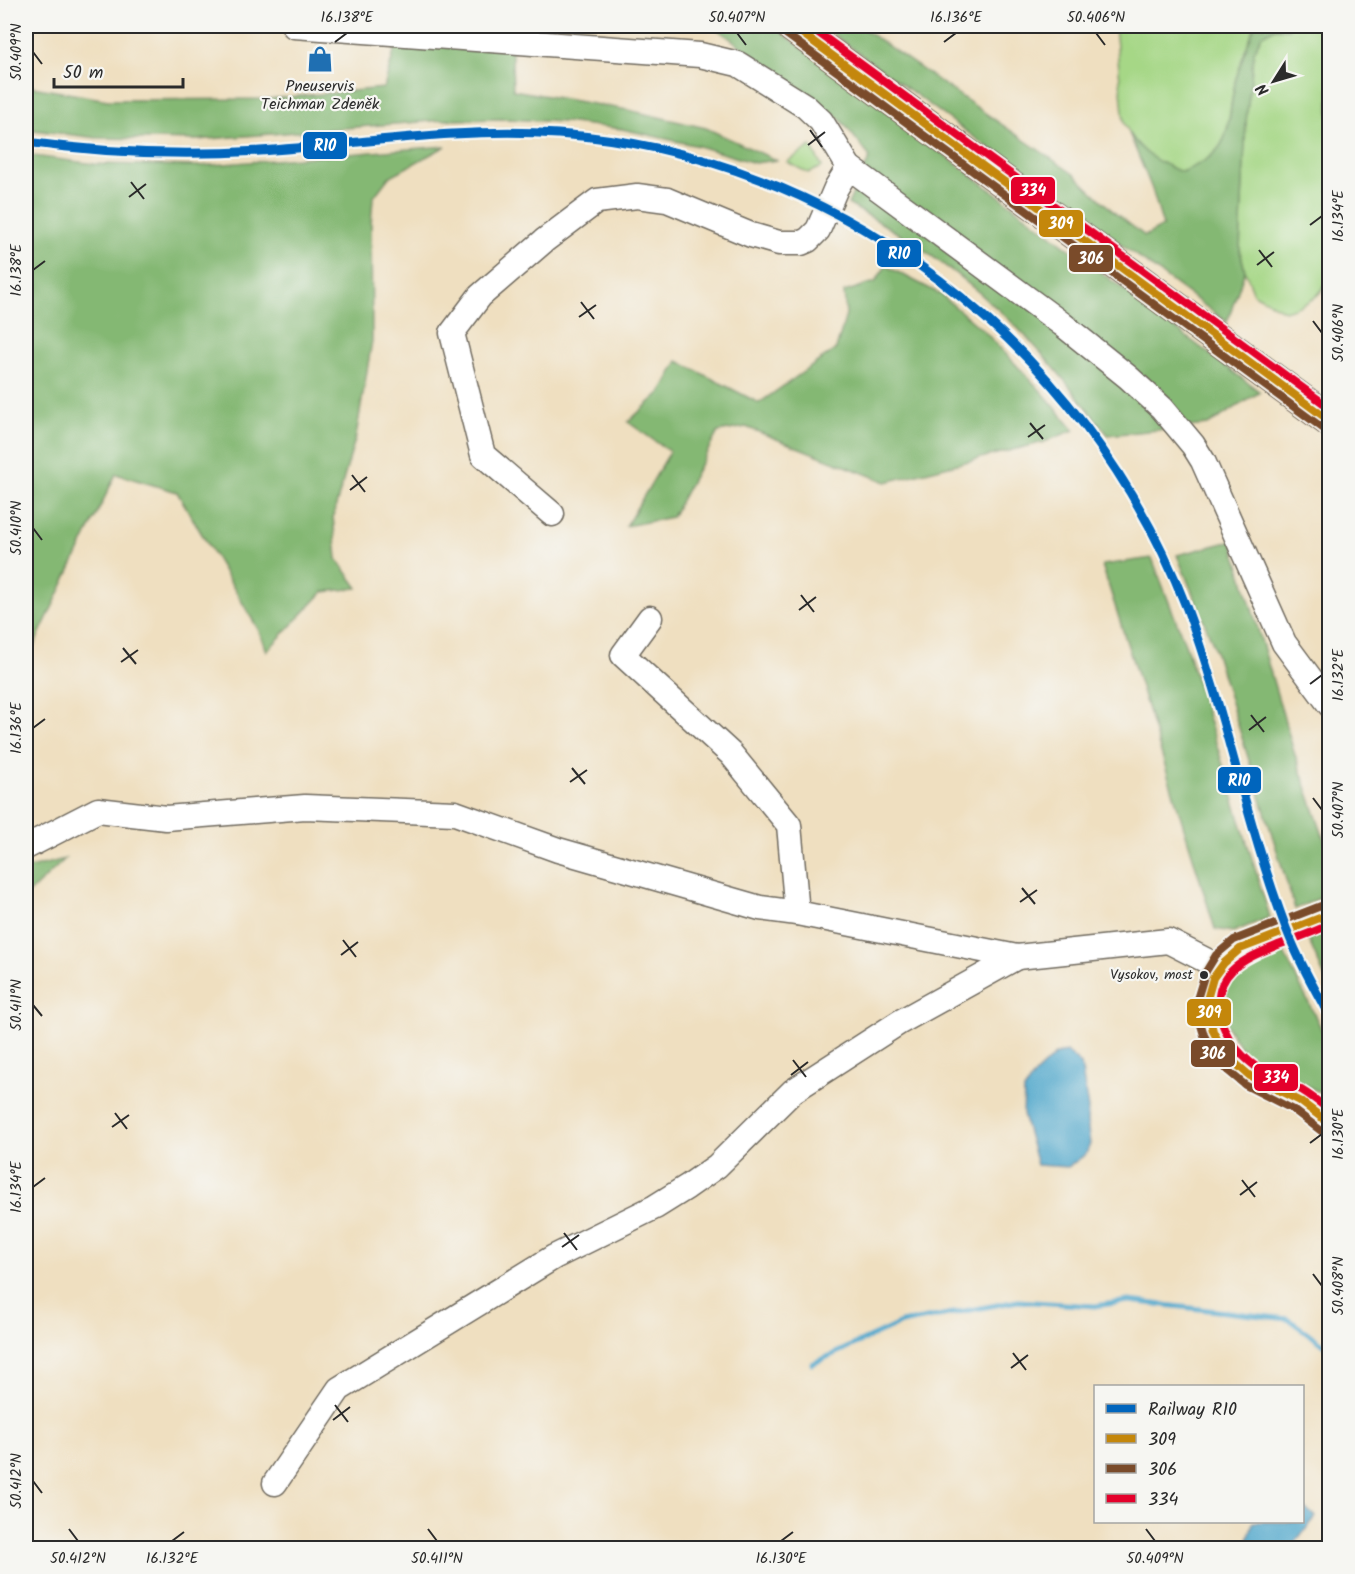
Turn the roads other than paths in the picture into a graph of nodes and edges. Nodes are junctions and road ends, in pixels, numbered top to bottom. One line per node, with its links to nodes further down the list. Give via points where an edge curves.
1 (294, 26): 3 (street, via 700,55 738,64 805,106 821,121)
2 (792, 26): 4 (main road)
3 (849, 167): 5 (street, via 818,230 801,243 779,243 750,235 667,200 637,196 597,201 480,296 452,333 483,455); 7 (street, via 1062,324 1128,377 1178,426 1203,461 1284,643)
4 (1329, 421)
5 (552, 514)
6 (650, 618): 9 (street, via 623,655 731,754 789,825)
7 (1329, 705)
8 (26, 847): 9 (street, via 99,810 166,818 304,807 455,813 569,854 760,908)
9 (797, 913): 11 (street)
10 (1329, 914): 12 (street, via 1240,949)
11 (1017, 957): 12 (street, via 1168,941); 14 (street, via 900,1022 793,1091 717,1167 687,1187 554,1257 339,1389)
12 (1219, 967): 13 (street, via 1209,987 1209,1014 1229,1058 1251,1076 1300,1100)
13 (1329, 1124)
14 (275, 1483)

